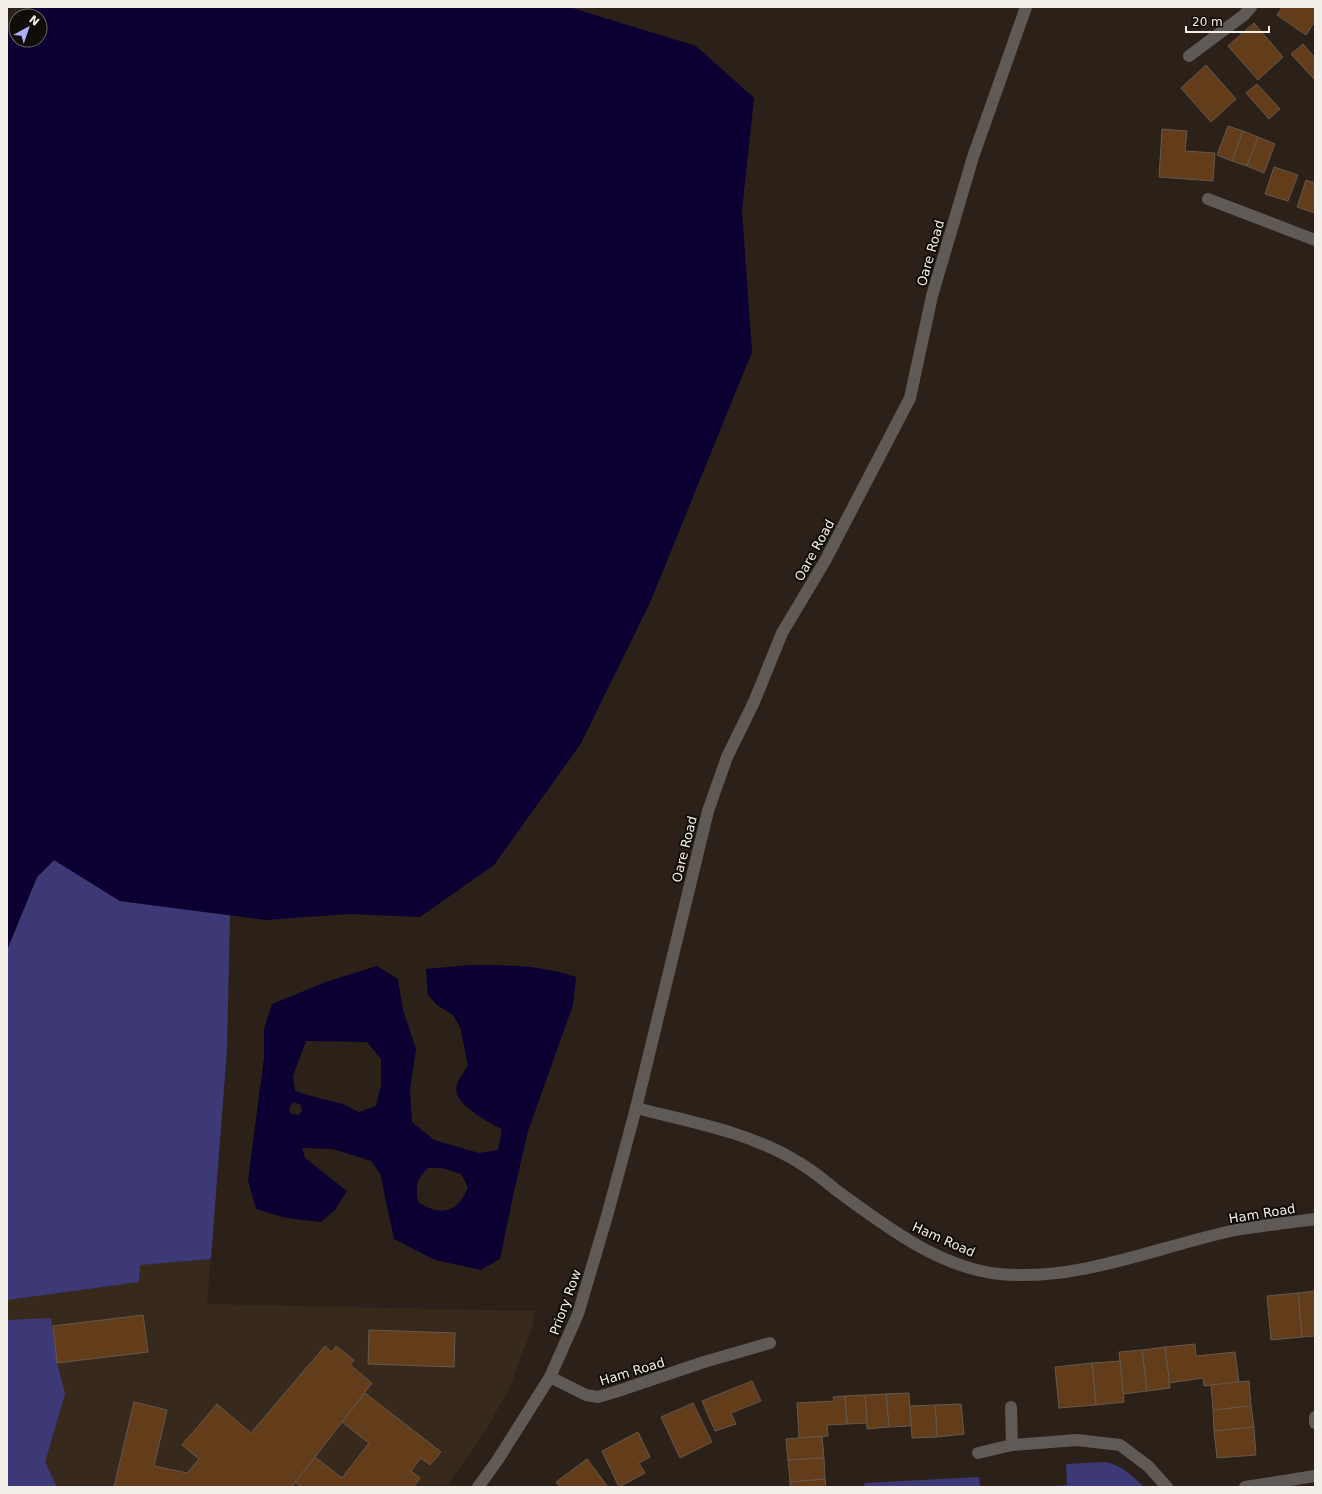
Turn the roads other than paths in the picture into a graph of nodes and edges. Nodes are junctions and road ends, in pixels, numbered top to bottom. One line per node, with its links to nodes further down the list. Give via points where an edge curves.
1 (1026, 7): 6 (street, Oare Road, via 972,157 932,296 910,398 825,561 782,633 754,702 724,763 708,811)
2 (1251, 7): 3 (street)
3 (1189, 56)
4 (1208, 199): 5 (street)
5 (1315, 240)
6 (636, 1108): 7 (street, Ham Road, via 734,1133 768,1145 800,1162 878,1220 918,1246 956,1263 998,1274 1078,1270 1236,1230); 9 (street, Priory Row, via 580,1307)
7 (1315, 1219)
8 (770, 1343): 9 (street, Ham Road, via 598,1396 586,1395)
9 (550, 1377): 16 (street, Priory Row)
10 (1011, 1407): 13 (street)
11 (1315, 1417): 12 (street)
12 (1315, 1423)
13 (1012, 1445): 14 (street); 17 (street, via 1077,1440 1120,1445 1148,1466)
14 (978, 1453)
15 (1315, 1476): 18 (street)
16 (478, 1487)
17 (1167, 1487)
18 (1245, 1487)

